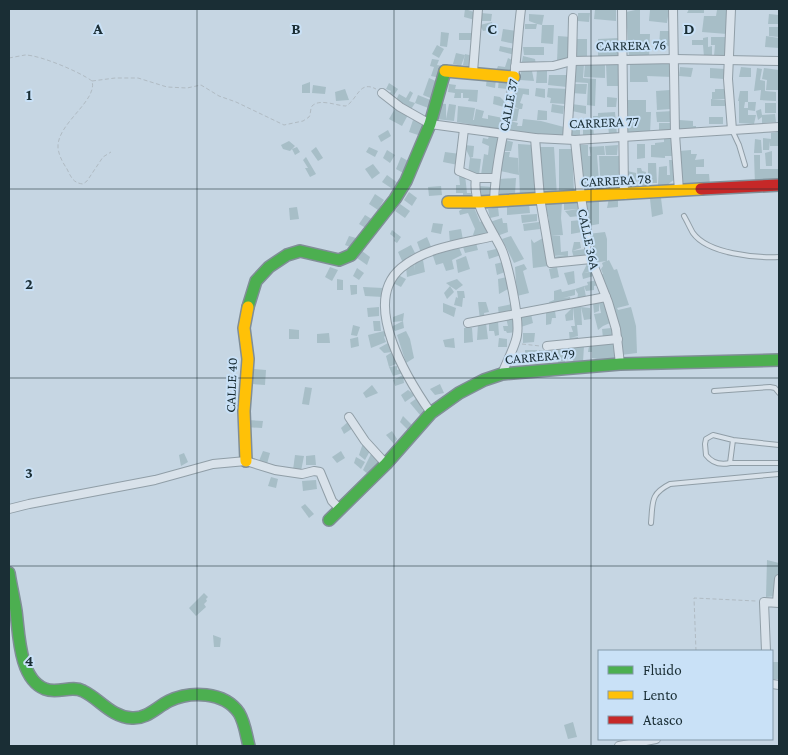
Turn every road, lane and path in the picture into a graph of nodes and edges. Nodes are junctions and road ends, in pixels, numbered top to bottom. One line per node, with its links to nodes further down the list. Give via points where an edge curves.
1 (478, 9): 13 (street)
2 (520, 9): 14 (street, CALLE 37)
3 (622, 9): 9 (street)
4 (673, 9): 8 (street)
5 (731, 9): 10 (street)
6 (573, 18): 12 (street, CALLE 36A)
7 (9, 58): 15 (path, via 26,55 45,60)
8 (675, 59): 9 (street, CARRERA 76); 10 (street, CARRERA 76); 22 (street)
9 (622, 61): 12 (street, CARRERA 76); 23 (street)
10 (729, 61): 11 (street, CARRERA 76); 20 (street)
11 (779, 61)
12 (572, 62): 14 (street, CARRERA 76); 25 (street, CALLE 36A)
13 (473, 72): 14 (street); 17 (street, via 445,70)
14 (515, 72): 21 (street, CALLE 37)
15 (92, 81): 16 (path, via 138,78 168,88 201,85 218,96 284,125 309,118 314,104 346,106 365,86); 26 (path, via 91,94 60,136 60,156 73,181 83,184 103,157)
16 (382, 93): 17 (street, CARRERA 77)
17 (430, 124): 19 (street, CARRERA 77); 57 (street, CALLE 40, via 395,199 351,256 339,260 300,251 287,255 256,281 244,328 248,359 244,411)
18 (779, 127): 20 (street, CARRERA 77)
19 (464, 129): 21 (street, CARRERA 77); 28 (street, via 459,168 462,173)
20 (732, 130): 22 (street, CARRERA 77); 27 (lane)
21 (502, 134): 24 (street, CARRERA 77); 29 (street, CALLE 37)
22 (675, 134): 23 (street, CARRERA 77); 31 (street)
23 (623, 137): 25 (street, CARRERA 77); 32 (street)
24 (535, 138): 25 (street, CARRERA 77); 34 (street)
25 (571, 140): 33 (street, CALLE 36A)
26 (111, 152)
27 (745, 166)
28 (476, 178): 29 (street); 37 (street, via 475,193)
29 (495, 178): 35 (street, CALLE 37)
30 (779, 185): 31 (street, CARRERA 78)
31 (679, 191): 32 (street, CARRERA 78)
32 (624, 195): 33 (street, CARRERA 78)
33 (581, 197): 34 (street, CARRERA 78); 41 (street, CALLE 36A)
34 (540, 198): 35 (street, CARRERA 78); 41 (street, via 551,263)
35 (494, 200): 37 (street, CARRERA 78)
36 (451, 202): 37 (street, CARRERA 78)
37 (480, 202): 39 (street)
38 (684, 216): 40 (lane, via 694,234 706,244 737,254)
39 (494, 236): 43 (street, via 502,250); 53 (street, via 449,246 414,260 392,277 386,292 387,326 399,359)
40 (779, 257)
41 (591, 259): 42 (street, CALLE 36A)
42 (606, 297): 43 (street); 46 (street, CALLE 36A)
43 (517, 314): 44 (street); 45 (street)
44 (468, 323)
45 (518, 335): 47 (path, via 520,343 525,346); 50 (street)
46 (618, 338): 47 (street); 49 (street, CALLE 36A)
47 (547, 346)
48 (779, 360): 49 (street, CARRERA 79)
49 (620, 364): 50 (street, CARRERA 79)
50 (502, 374): 53 (street, CARRERA 79, via 459,393)
51 (714, 390): 52 (lane, via 770,387)
52 (779, 393)
53 (431, 413): 60 (street, CARRERA 79)
54 (349, 417): 60 (street, via 365,442)
55 (733, 440): 56 (lane); 58 (lane); 58 (lane, via 713,435 706,439 705,444 706,455 713,462)
56 (779, 445)
57 (246, 461): 62 (street, via 275,470 302,474 320,472 332,501); 63 (street, via 213,464 155,480)
58 (730, 463): 59 (lane)
59 (779, 463)
60 (386, 464): 62 (street, CARRERA 79)
61 (779, 474): 65 (lane, via 670,484 654,497)
62 (340, 509): 64 (street, CARRERA 79)
63 (9, 510)
64 (329, 520)
65 (651, 523)
66 (9, 573): 73 (street, via 20,650 25,666 44,689 82,690 111,712 131,718 148,714 183,695 206,694 237,711)
67 (779, 578): 69 (street)
68 (764, 602): 69 (street); 70 (path, via 694,598); 71 (street)
69 (778, 602)
70 (696, 650)
71 (766, 650)
72 (651, 740): 74 (street)
73 (249, 746)
74 (619, 746)

